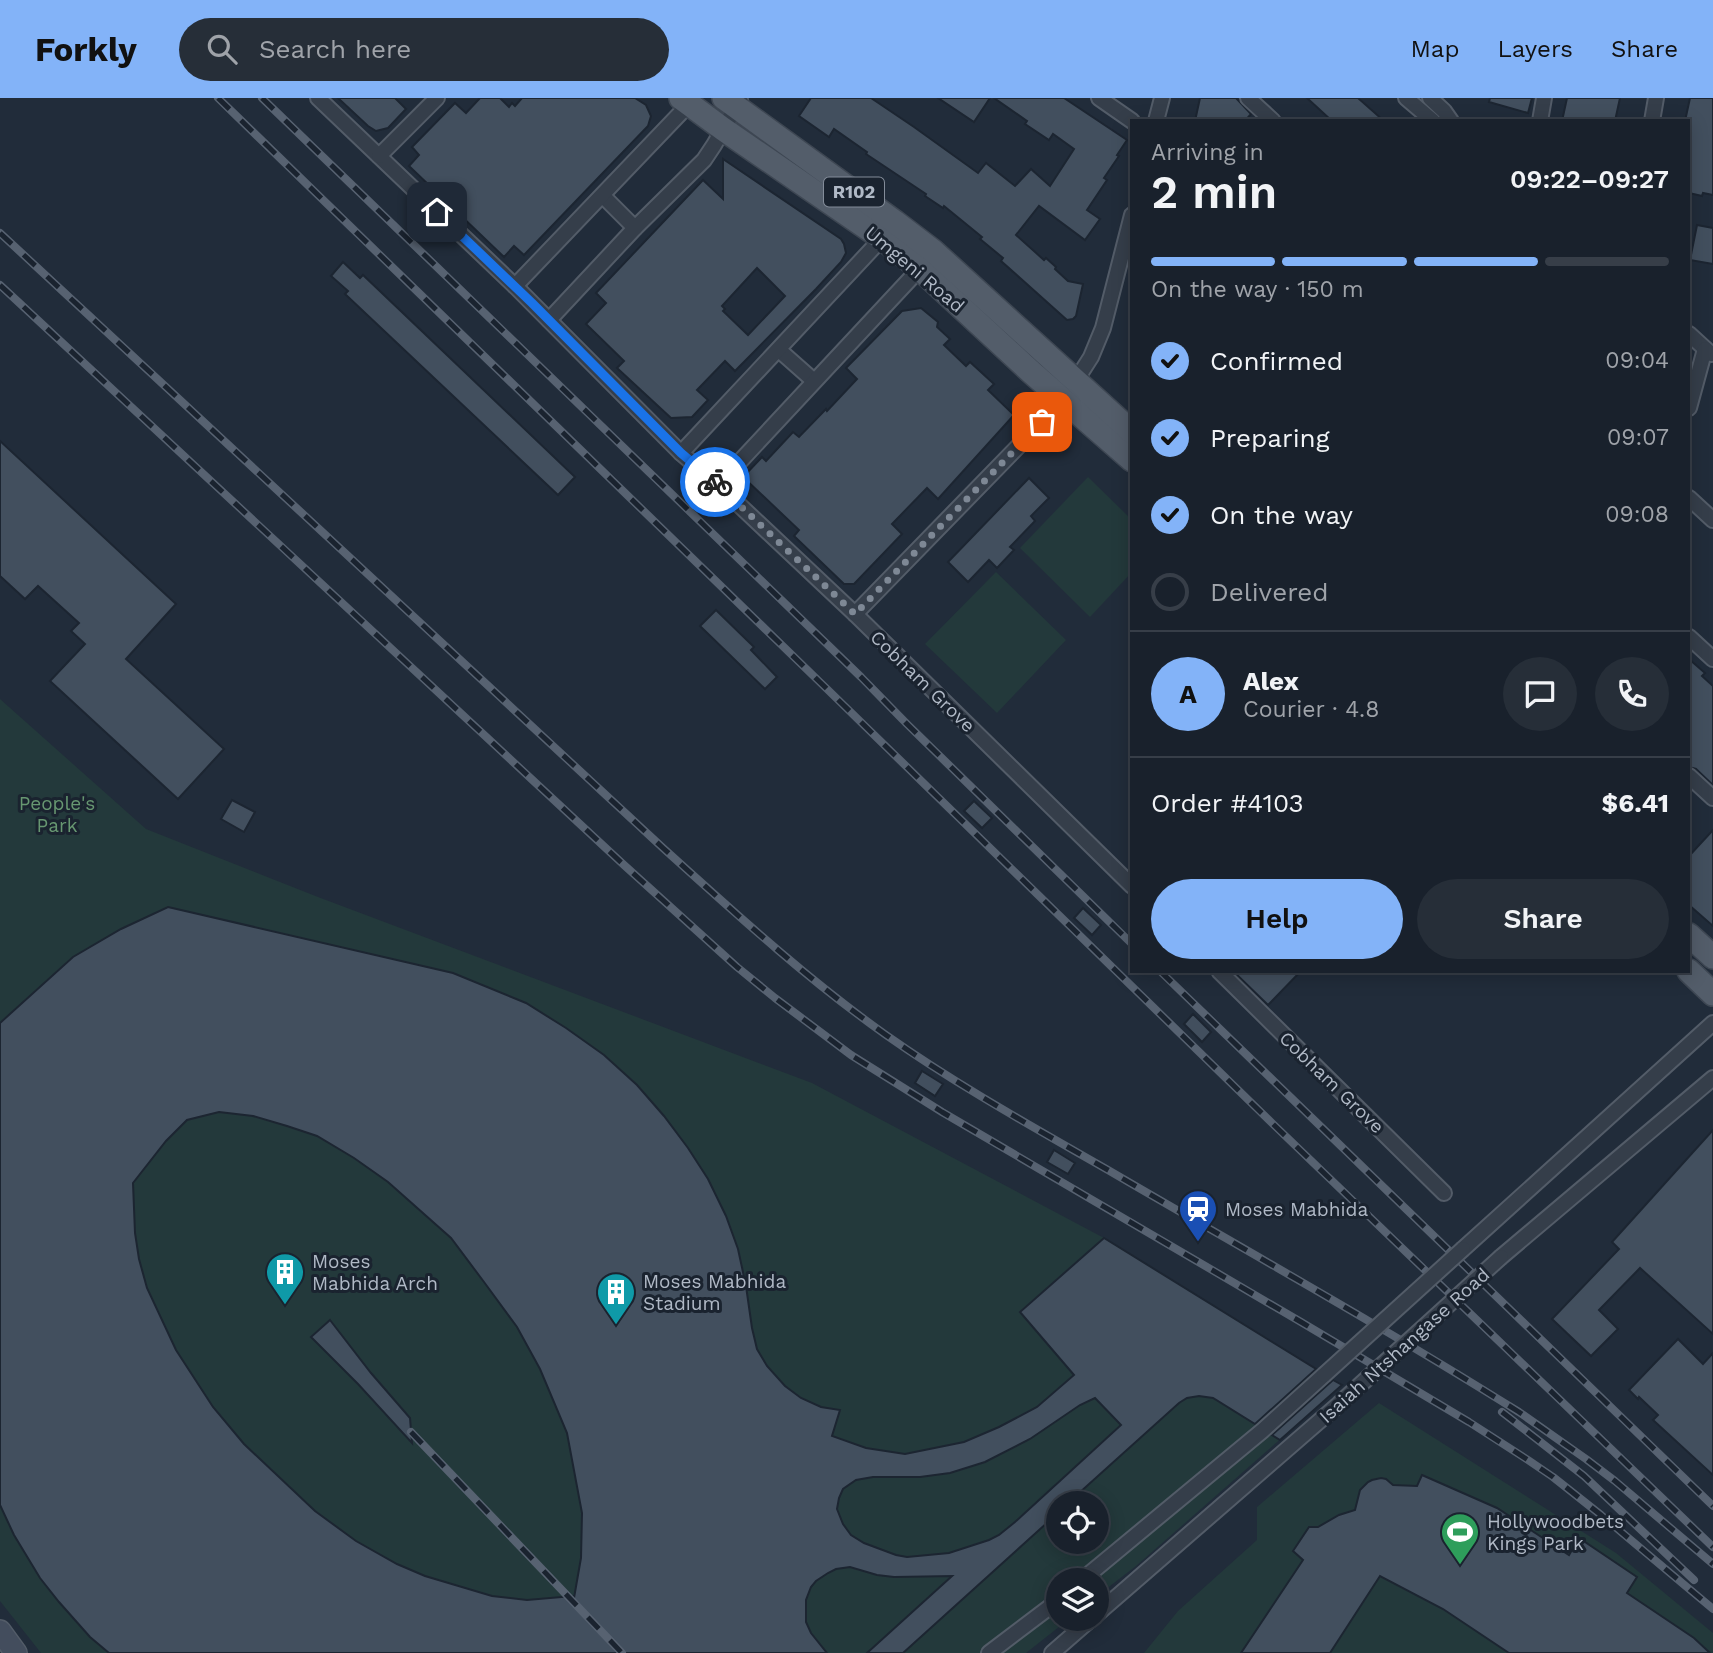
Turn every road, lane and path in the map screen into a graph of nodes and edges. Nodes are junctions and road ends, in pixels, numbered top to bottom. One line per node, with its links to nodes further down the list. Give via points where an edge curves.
1 (318, 98): 19 (street, Cobham Grove)
2 (436, 98): 19 (street)
3 (1099, 98): 17 (street)
4 (1162, 98): 13 (street)
5 (1248, 98): 14 (street)
6 (1406, 98): 12 (street)
7 (1430, 98): 12 (street)
8 (1544, 98): 15 (street)
9 (1656, 98): 16 (street)
10 (689, 100): 18 (main road, Umgeni Road / R102); 20 (street)
11 (734, 101): 18 (street); 23 (main road, Umgeni Road / R102)
12 (1442, 118)
13 (1157, 119)
14 (1271, 119)
15 (1540, 119)
16 (1652, 119)
17 (1130, 120)
18 (723, 129): 22 (street, via 704,160); 23 (main road, Umgeni Road / R102)
19 (379, 156): 27 (street, Cobham Grove)
20 (603, 195): 22 (street); 27 (street)
21 (1130, 223): 25 (street)
22 (635, 228): 28 (street)
23 (889, 230): 24 (main road, Umgeni Road / R102); 30 (street)
24 (927, 260): 32 (street); 33 (main road, Umgeni Road / R102)
25 (1121, 261): 26 (street); 33 (street, via 1103,328)
26 (1130, 270)
27 (514, 286): 28 (street, Cobham Grove)
28 (549, 320): 36 (street, Cobham Grove)
29 (1690, 335): 31 (street)
30 (779, 350): 32 (street); 36 (street)
31 (1709, 352): 34 (street)
32 (814, 381): 38 (street)
33 (1069, 390): 35 (main road, Umgeni Road / R102); 37 (main road, Umgeni Road / R102); 41 (street)
34 (1690, 405)
35 (1130, 431)
36 (681, 453): 38 (street, Cobham Grove)
37 (1130, 458)
38 (718, 485): 41 (street, Cobham Grove)
39 (1690, 499): 40 (street)
40 (1713, 520)
41 (855, 614): 46 (street, Cobham Grove)
42 (1690, 638): 43 (street)
43 (1713, 659)
44 (1690, 777): 45 (street)
45 (1713, 798)
46 (1130, 884)
47 (1690, 937): 48 (main road)
48 (1713, 957)
49 (1690, 972): 51 (main road)
50 (1221, 973): 54 (street, Cobham Grove)
51 (1713, 994)
52 (1713, 1023): 55 (street, bridge, via 1262,1431)
53 (1713, 1078): 56 (street, Isaiah Ntshangase Road, bridge, via 1501,1257)
54 (1444, 1193)
55 (1097, 1568)
56 (1109, 1604)
57 (1046, 1610): 61 (street)
58 (0, 1631): 60 (main road)
59 (1077, 1631): 62 (street)
60 (16, 1653)
61 (989, 1653)
62 (1052, 1653)

